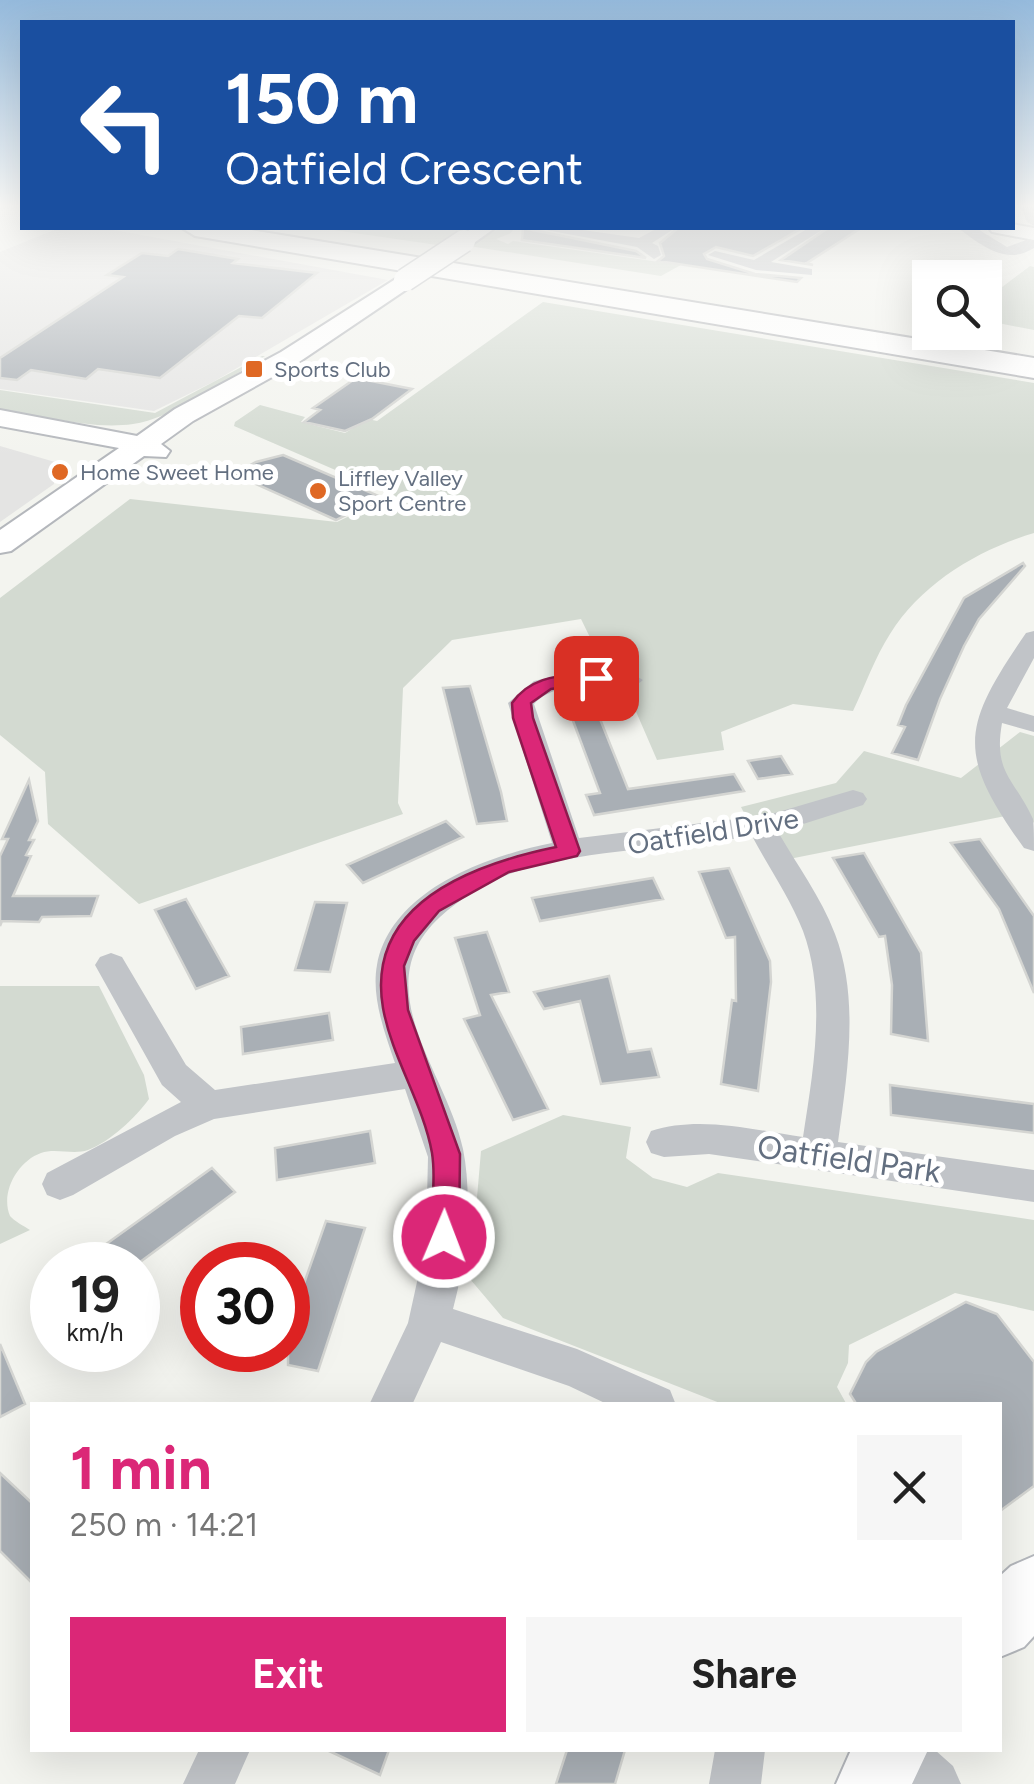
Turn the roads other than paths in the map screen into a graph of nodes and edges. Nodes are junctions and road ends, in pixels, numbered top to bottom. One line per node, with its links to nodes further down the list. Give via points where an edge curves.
1 (389, 290): 6 (main road, bridge)
2 (568, 290): 5 (highway)
3 (664, 290): 4 (highway)
4 (1034, 349)
5 (1034, 368)
6 (247, 383): 7 (main road); 11 (main road, via 221,408)
7 (184, 415): 10 (main road); 11 (main road)
8 (0, 418): 10 (main road)
9 (0, 434): 10 (main road)
10 (60, 436): 11 (main road); 12 (main road, via 86,466)
11 (142, 450): 12 (main road); 14 (main road)
12 (63, 498): 13 (main road)
13 (0, 544)
14 (0, 568)
15 (1034, 638): 17 (street)
16 (631, 680): 22 (street, via 546,684 521,703)
17 (990, 711): 18 (street); 21 (street, via 985,766)
18 (1034, 724)
19 (853, 799): 20 (street, Oatfield Drive)
20 (761, 827): 22 (street, Oatfield Drive); 27 (street, via 825,950 832,1004)
21 (1034, 841)
22 (569, 851): 24 (street, Oatfield Drive, via 502,866 467,884 431,905 404,938 392,966 396,1010)
23 (111, 965): 25 (street, via 174,1075)
24 (416, 1074): 25 (street); 30 (street, Oatfield Drive, via 446,1154 444,1237)
25 (209, 1105): 28 (street)
26 (664, 1142): 27 (street, Oatfield Park, via 709,1139)
27 (818, 1154): 29 (street, Oatfield Park)
28 (60, 1184)
29 (1034, 1186)
30 (430, 1320): 31 (street, Oatfield Drive); 32 (street, via 577,1369)
31 (391, 1402)
32 (648, 1402)
33 (1034, 1590): 34 (main road)
34 (1002, 1621)
35 (225, 1752): 39 (street)
36 (740, 1752): 40 (street)
37 (893, 1752): 41 (main road)
38 (896, 1752): 42 (street)
39 (209, 1784)
40 (735, 1784)
41 (872, 1784)
42 (935, 1784)

